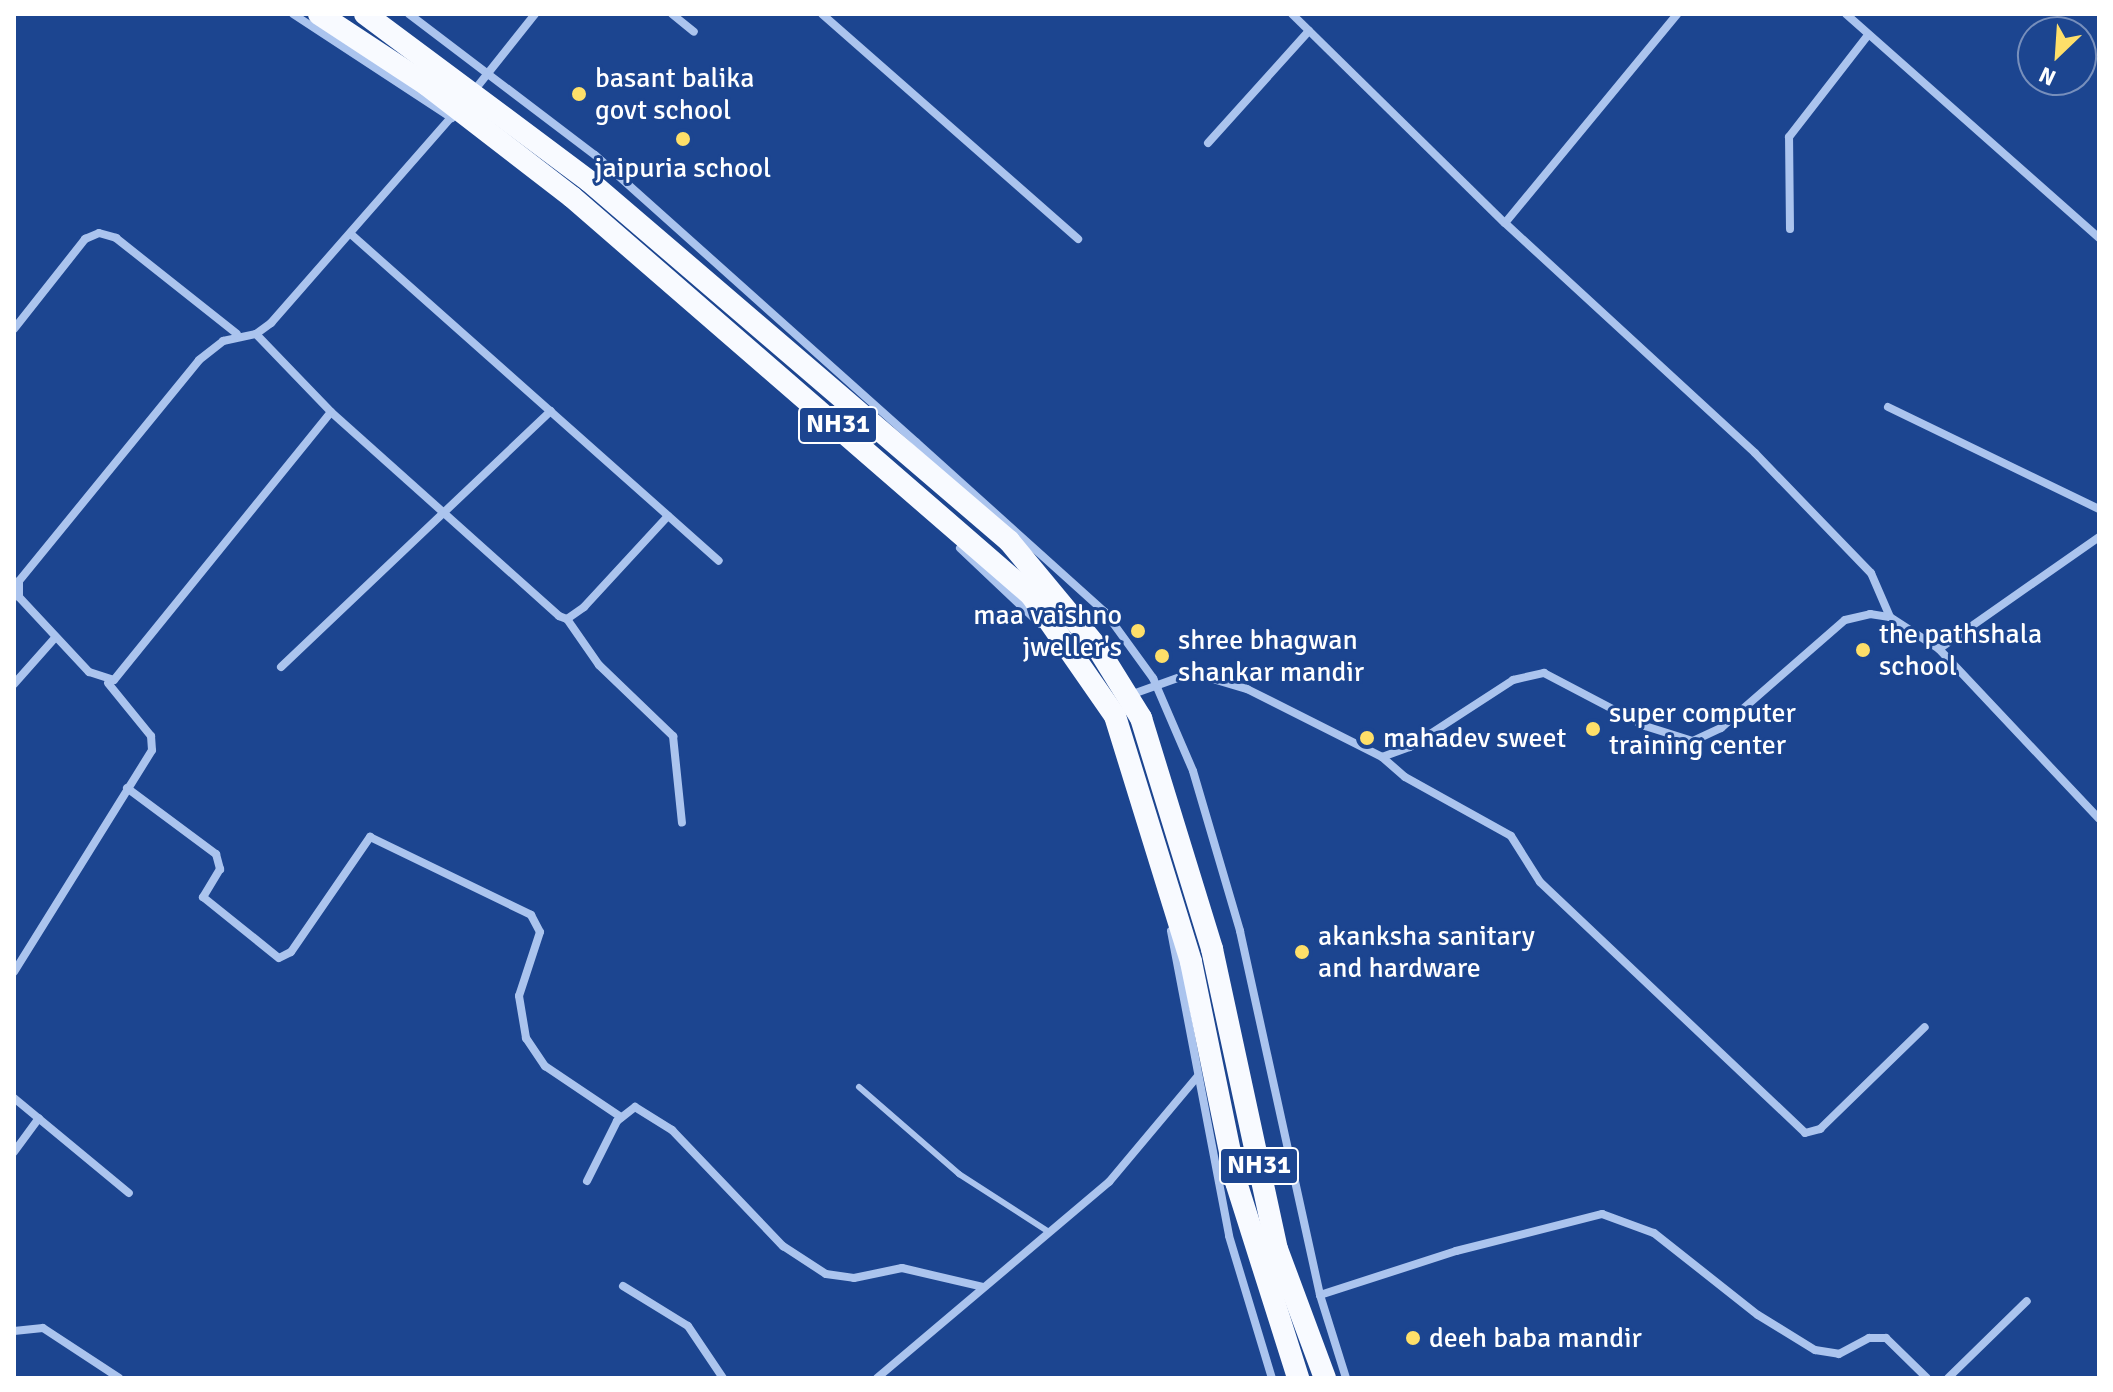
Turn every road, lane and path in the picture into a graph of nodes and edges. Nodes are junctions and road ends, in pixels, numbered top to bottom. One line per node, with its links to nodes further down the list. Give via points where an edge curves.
1 (293, 14): 15 (street)
2 (319, 14): 66 (highway, NH31, bridge, via 427,85 572,197 1031,595 1115,716 1191,962 1240,1197)
3 (365, 14): 67 (highway, NH31, bridge, via 589,181 1009,541 1097,647 1141,718 1212,949 1277,1249)
4 (409, 14): 14 (street)
5 (535, 14): 14 (street)
6 (672, 14): 12 (street)
7 (822, 14): 21 (street)
8 (1292, 14): 11 (street)
9 (1677, 14): 17 (street)
10 (1846, 14): 13 (street)
11 (1309, 31): 16 (street); 17 (street)
12 (694, 32)
13 (1868, 35): 18 (street, via 1789,137); 20 (street)
14 (491, 72): 15 (street); 40 (street, via 595,155 1105,612)
15 (452, 118): 19 (street); 41 (street, via 561,200 958,545 1045,629)
16 (1208, 143)
17 (1505, 223): 33 (street, via 1628,332 1854,553 1871,573)
18 (1790, 229)
19 (353, 236): 24 (street); 26 (street)
20 (2099, 238)
21 (1078, 239)
22 (14, 329): 23 (street, via 85,239 99,233 116,238)
23 (237, 334): 24 (street); 35 (street, via 199,360 19,581 19,597)
24 (256, 334): 27 (street)
25 (1888, 407): 28 (street)
26 (551, 411): 29 (street); 30 (street)
27 (331, 412): 29 (street); 38 (street)
28 (2099, 509)
29 (445, 510): 34 (street, via 549,609); 37 (street)
30 (668, 516): 32 (street); 34 (street)
31 (2099, 537): 36 (street)
32 (719, 561)
33 (1890, 617): 36 (street); 42 (street, via 1845,620 1709,737 1669,737 1544,673 1513,680 1410,747)
34 (567, 619): 45 (street, via 599,665 673,736)
35 (54, 639): 38 (street); 39 (street)
36 (1939, 649): 44 (street)
37 (281, 667)
38 (108, 683): 43 (street, via 153,743)
39 (14, 684)
40 (1157, 684): 41 (street); 42 (street, via 1194,674 1247,689); 59 (street, via 1193,771 1240,931)
41 (1099, 707): 48 (street, via 1132,788 1167,917)
42 (1382, 757): 47 (street, via 1405,777 1511,836 1540,882 1805,1133 1820,1129)
43 (127, 788): 46 (street); 51 (street, via 216,854 220,869 203,897 279,958 291,952 370,837 531,915 540,932 519,996 526,1038 545,1066)
44 (2099, 819)
45 (682, 823)
46 (14, 972)
47 (1925, 1027)
48 (1197, 1077): 56 (street, via 1128,1164); 65 (street, via 1229,1236)
49 (859, 1087): 56 (lane, via 959,1174)
50 (14, 1098): 52 (street)
51 (621, 1117): 54 (street); 58 (street, via 635,1107 672,1130 783,1246 826,1274 854,1278 902,1268)
52 (39, 1118): 53 (street); 55 (street)
53 (14, 1152)
54 (587, 1181)
55 (129, 1193)
56 (1049, 1232): 58 (street)
57 (623, 1286): 63 (street, via 688,1326)
58 (983, 1287): 64 (street)
59 (1320, 1295): 68 (street); 69 (street, via 1398,1268 1587,1217 1616,1216 1654,1233 1758,1315 1815,1350 1839,1354 1869,1338 1886,1338)
60 (2027, 1301): 70 (street)
61 (14, 1331): 62 (street, via 43,1328)
62 (119, 1378)
63 (723, 1378)
64 (877, 1378)
65 (1272, 1378)
66 (1298, 1378)
67 (1325, 1378)
68 (1346, 1378)
69 (1927, 1378)
70 (1948, 1378)

